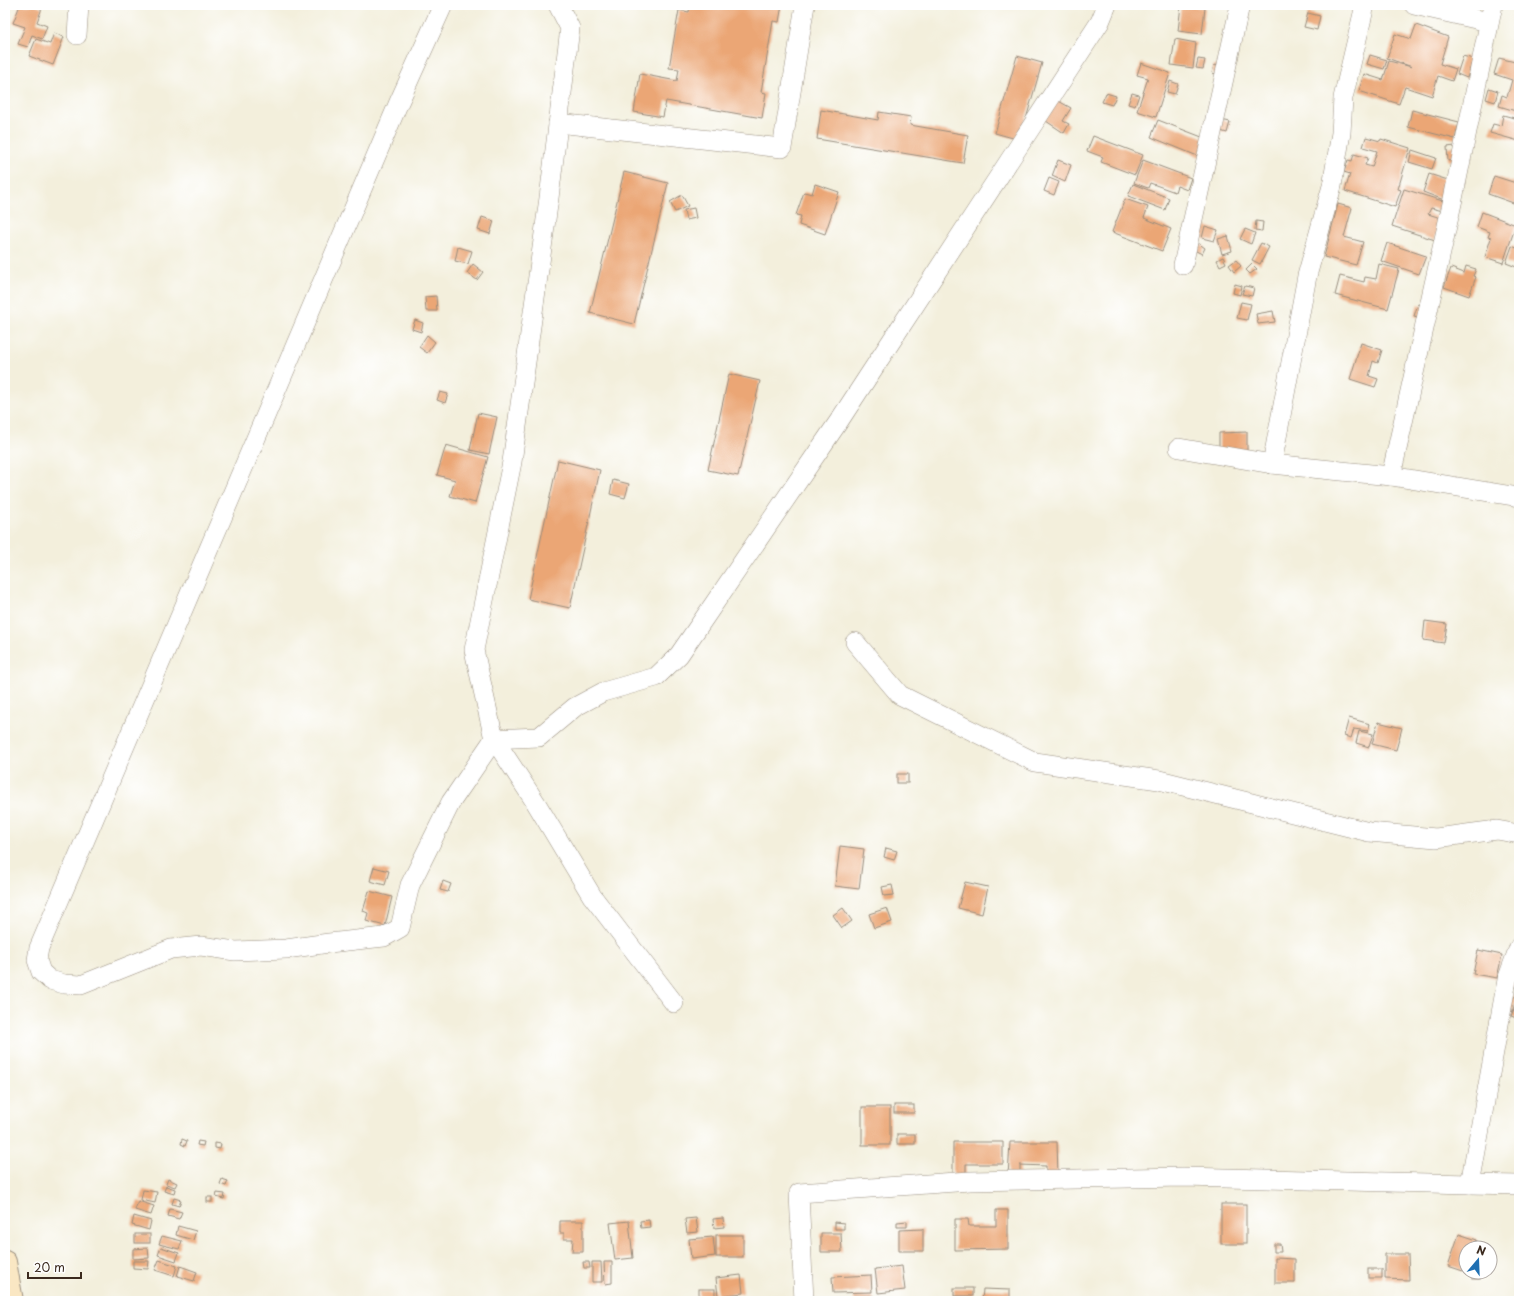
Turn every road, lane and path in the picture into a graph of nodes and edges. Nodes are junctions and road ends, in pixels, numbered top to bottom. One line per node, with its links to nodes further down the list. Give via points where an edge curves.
1 (78, 5): 10 (street)
2 (443, 5): 18 (street, via 396,109 39,948 37,960 41,972 50,980 81,985 171,949 201,946 234,951 286,949 384,937 400,928 410,885 451,802)
3 (558, 5): 11 (street, via 570,28)
4 (805, 5): 11 (street, via 782,148)
5 (1107, 5): 18 (street, via 1100,22 861,388 679,655 656,677 603,692 575,707 539,737)
6 (1240, 5): 12 (street)
7 (1365, 5): 14 (street, via 1343,98 1341,133 1332,186 1307,276)
8 (1414, 5): 9 (street)
9 (1491, 13): 15 (street, via 1453,199)
10 (77, 35)
11 (558, 123): 18 (street, via 512,462 474,650)
12 (1183, 264)
13 (1178, 448): 14 (street)
14 (1272, 464): 15 (street)
15 (1391, 476): 16 (street)
16 (1519, 497)
17 (855, 642): 19 (street, via 900,695 1035,762 1159,780 1369,832 1436,838 1497,830)
18 (494, 740): 21 (street, via 536,803 592,896)
19 (1519, 834)
20 (1519, 947): 22 (street, via 1507,980)
21 (674, 1003)
22 (1470, 1184): 23 (street); 26 (street, via 1175,1177 970,1181 799,1193)
23 (1519, 1185)
24 (5, 1262): 25 (main road)
25 (12, 1301)
26 (804, 1301)

